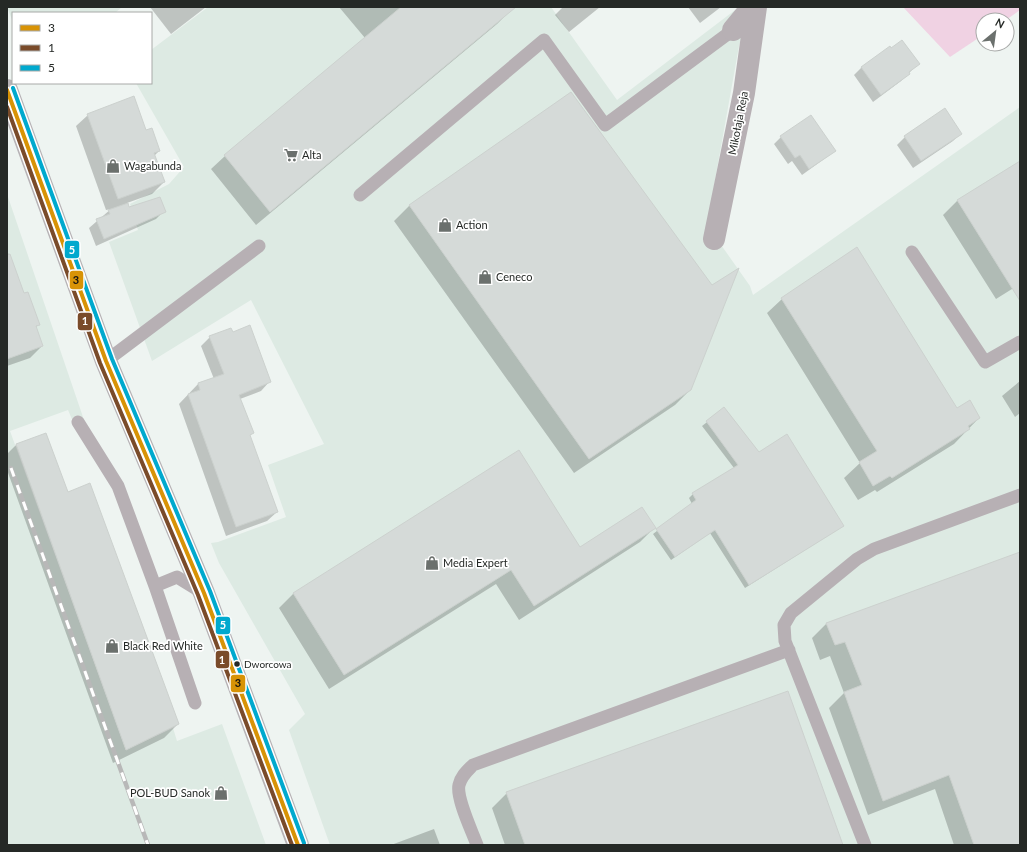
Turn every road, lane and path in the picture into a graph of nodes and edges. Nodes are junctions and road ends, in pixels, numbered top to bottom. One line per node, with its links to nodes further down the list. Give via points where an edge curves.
1 (754, 7): 2 (street, Mikołaja Reja); 5 (street, Mikołaja Reja, via 744,93)
2 (733, 30): 4 (lane, via 605,125 544,40)
3 (7, 90): 9 (main road)
4 (360, 195)
5 (714, 239)
6 (259, 246): 9 (lane)
7 (912, 252): 8 (lane, via 985,362)
8 (1020, 342)
9 (106, 361): 13 (main road)
10 (78, 422): 12 (lane, via 118,486)
11 (1020, 495): 14 (lane, via 874,550 857,559 791,613 784,625 785,641)
12 (155, 586): 13 (lane, via 177,577); 15 (lane)
13 (204, 593): 16 (main road)
14 (789, 650): 17 (lane, via 473,765 464,774 458,786); 18 (lane)
15 (195, 703)
16 (298, 845)
17 (477, 845)
18 (865, 845)

